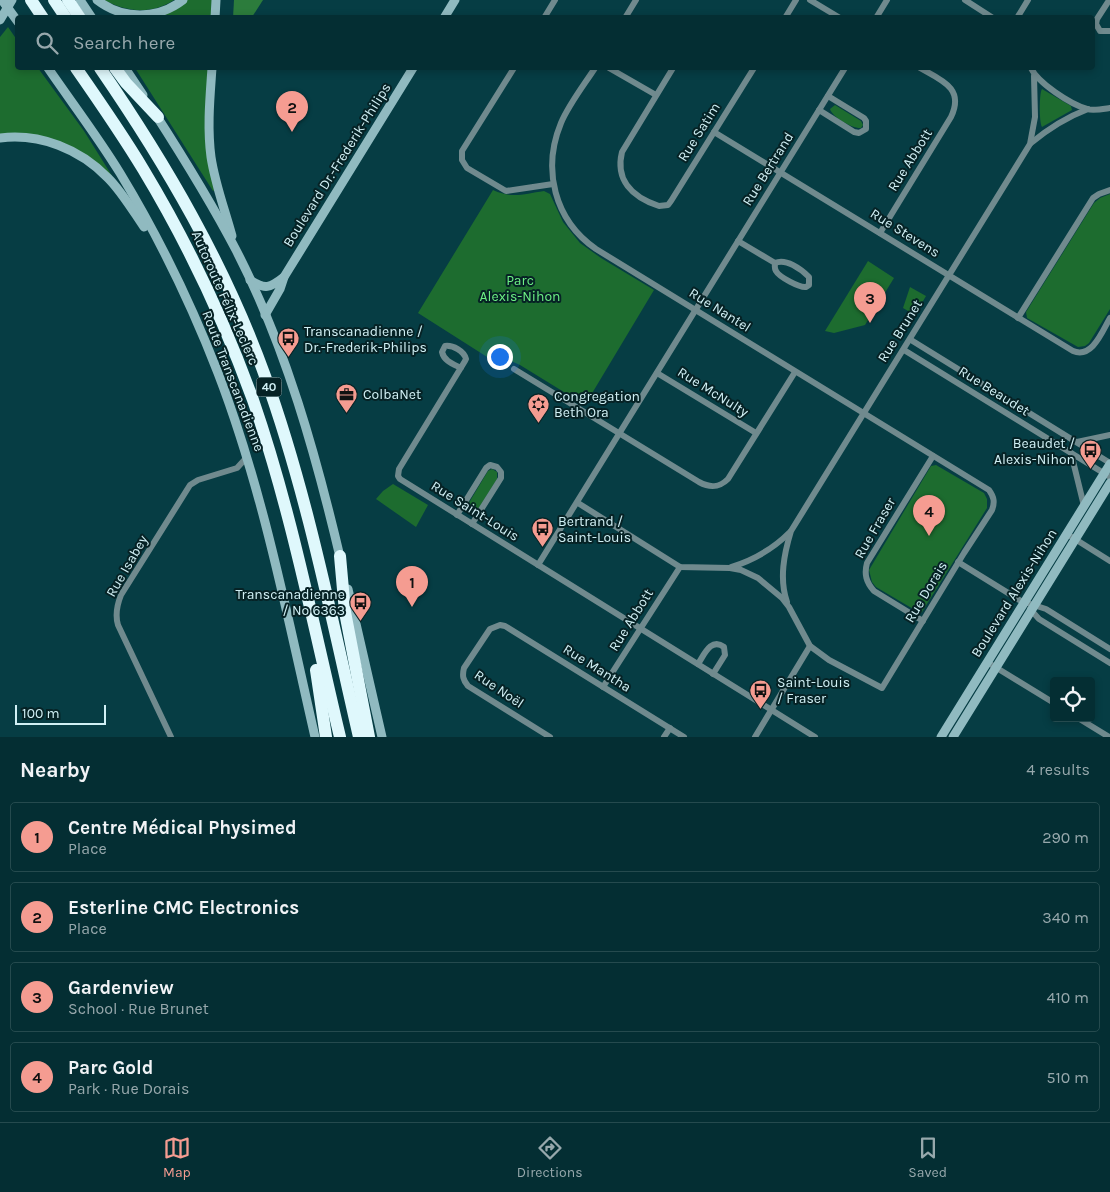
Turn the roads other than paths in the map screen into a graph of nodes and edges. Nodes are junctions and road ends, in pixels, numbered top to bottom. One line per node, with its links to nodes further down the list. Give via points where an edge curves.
1 (2, 0): 32 (main road)
2 (12, 0): 33 (main road)
3 (54, 0): 18 (highway)
4 (68, 0): 19 (highway)
5 (80, 0): 20 (main road)
6 (97, 0): 21 (main road)
7 (182, 0): 22 (main road, via 162,12)
8 (216, 0): 23 (main road)
9 (454, 0): 24 (main road)
10 (555, 0): 25 (street)
11 (636, 0): 26 (street)
12 (796, 0): 27 (street)
13 (810, 0): 28 (street)
14 (887, 0): 29 (street)
15 (964, 0): 30 (street)
16 (1028, 0): 31 (street)
17 (1108, 2): 34 (street, via 1096,24 1100,31)
18 (64, 15)
19 (78, 15)
20 (90, 15)
21 (133, 15)
22 (143, 15)
23 (215, 15)
24 (446, 15)
25 (546, 15)
26 (627, 15)
27 (787, 15)
28 (835, 15)
29 (878, 15)
30 (988, 15)
31 (1019, 15)
32 (15, 18)
33 (0, 20)
34 (1110, 31)
35 (49, 70): 66 (main road, Route Transcanadienne, via 119,172)
36 (77, 70): 108 (highway, Autoroute Félix-Leclerc / 40, via 153,186 218,314 268,444)
37 (101, 70): 131 (highway, Autoroute Félix-Leclerc / 40, via 148,139 186,204 219,267 257,356 306,506)
38 (116, 70): 56 (highway)
39 (126, 70): 56 (main road)
40 (212, 70): 65 (main road, via 211,155)
41 (412, 70): 69 (main road, Boulevard Dr.-Frederik-Philips)
42 (513, 70): 61 (street, via 462,152 462,160 467,168 506,190)
43 (594, 70): 61 (street, Rue Nantel, via 562,122 552,153)
44 (612, 70): 51 (street)
45 (672, 70): 51 (street)
46 (753, 70): 57 (street, Rue Satim)
47 (844, 70): 52 (street, Rue Bertrand)
48 (923, 70): 63 (street, Rue Abbott, via 954,91 956,106)
49 (1032, 70): 50 (street)
50 (1034, 76): 54 (street); 59 (street, Rue Brunet, via 1035,117)
51 (656, 95): 57 (street, Rue Satim, via 622,152 620,162 620,171 627,186 654,205 664,206 671,201)
52 (828, 96): 55 (street, Rue Bertrand); 55 (street, via 864,118 866,129 854,132)
53 (1110, 108): 54 (street)
54 (1088, 109): 59 (street, Rue Brunet, via 1066,118)
55 (819, 110): 60 (street, Rue Bertrand)
56 (158, 118): 65 (main road)
57 (714, 132): 60 (street, Rue Stevens)
58 (0, 138): 66 (main road, via 43,140 89,161 116,187)
59 (1030, 144): 68 (street, Rue Brunet)
60 (780, 173): 63 (street, Rue Stevens); 64 (street, Rue Bertrand)
61 (553, 184): 71 (street, Rue Nantel, via 565,214 589,244)
62 (1110, 190): 73 (street, via 1093,198)
63 (880, 233): 68 (street, Rue Stevens)
64 (738, 241): 67 (street); 71 (street, Rue Bertrand)
65 (236, 250): 70 (main road)
66 (167, 260): 88 (main road, Route Transcanadienne, via 212,360)
67 (775, 263): 67 (street, via 779,275 800,287 809,285 806,274 786,262)
68 (949, 275): 73 (street, Rue Stevens); 75 (street, Rue Brunet)
69 (284, 277): 70 (main road, via 266,287); 72 (main road, Boulevard Dr.-Frederik-Philips)
70 (250, 280): 72 (main road)
71 (696, 310): 79 (street, Rue Nantel); 80 (street, Rue Bertrand)
72 (265, 315): 102 (main road, via 307,428)
73 (1018, 318): 74 (street, Rue Stevens, via 1066,348 1083,354 1093,346)
74 (1110, 318)
75 (911, 340): 76 (street, Rue Brunet); 85 (street, Rue Beaudet)
76 (904, 350): 81 (street, Rue Brunet); 86 (street, Rue Beaudet)
77 (460, 368): 97 (street, Rue Saint-Louis, via 398,473 400,480)
78 (514, 369): 82 (street)
79 (795, 372): 81 (street, Rue Nantel); 83 (street)
80 (657, 373): 82 (street, Rue Bertrand); 83 (street, Rue McNulty)
81 (863, 414): 87 (street, Rue Nantel); 99 (street, Rue Brunet)
82 (620, 434): 83 (street, via 705,485 718,486 728,479); 94 (street, Rue Bertrand)
83 (756, 434)
84 (1110, 435): 85 (street)
85 (1077, 442): 89 (street, Rue Beaudet)
86 (1070, 453): 92 (street, Rue Beaudet); 95 (street)
87 (933, 456): 96 (street, Rue Nantel, via 989,490 994,499); 112 (street, Rue Fraser, via 865,570 868,585 874,591)
88 (247, 457): 90 (street); 91 (main road, Route Transcanadienne)
89 (1110, 463): 92 (main road, Boulevard Alexis-Nihon)
90 (237, 468): 91 (street); 127 (street, Rue Isabey, via 190,485 118,604 118,625)
91 (252, 474): 128 (main road, Route Transcanadienne)
92 (1107, 475): 95 (main road, Boulevard Alexis-Nihon)
93 (1110, 483): 101 (main road, Boulevard Alexis-Nihon)
94 (578, 503): 105 (street, Rue Bertrand); 106 (street)
95 (1084, 506): 100 (main road, Boulevard Alexis-Nihon)
96 (992, 510): 104 (street, Rue Dorais)
97 (457, 514): 98 (street, Rue Saint-Louis); 98 (street, via 486,468 497,466 501,478)
98 (472, 524): 105 (street, Rue Saint-Louis)
99 (791, 531): 107 (street, Rue Brunet, via 762,554); 110 (street, Rue Brunet, via 783,572)
100 (1067, 534): 101 (street); 109 (main road, Boulevard Alexis-Nihon)
101 (1075, 539): 103 (street); 111 (main road, Boulevard Alexis-Nihon)
102 (340, 556): 132 (highway, via 345,612); 133 (main road)
103 (1110, 561)
104 (958, 562): 109 (street); 112 (street, Rue Dorais)
105 (538, 565): 114 (street, Rue Saint-Louis)
106 (680, 566): 107 (street); 114 (street, Rue Abbott)
107 (730, 568): 110 (street, via 758,578)
108 (302, 576): 129 (highway); 130 (highway, Autoroute Félix-Leclerc / 40)
109 (1024, 603): 111 (street); 117 (main road, Boulevard Alexis-Nihon)
110 (789, 608): 115 (street)
111 (1032, 608): 116 (street, via 1046,609); 118 (street, via 1039,619); 120 (main road, Boulevard Alexis-Nihon)
112 (923, 621): 115 (street, Rue Dorais, via 882,688 829,660)
113 (495, 626): 122 (street, Rue Mantha, via 505,626); 134 (street, Rue Noël, via 464,668 463,681)
114 (640, 628): 119 (street, Rue Saint-Louis); 122 (street, Rue Abbott)
115 (810, 646): 124 (street)
116 (1110, 649)
117 (988, 662): 120 (street); 139 (main road, Boulevard Alexis-Nihon)
118 (1110, 663)
119 (698, 664): 121 (street, Rue Saint-Louis); 121 (street, via 711,646 720,644 725,655)
120 (996, 668): 123 (street); 140 (main road, Boulevard Alexis-Nihon)
121 (713, 674): 124 (street, Rue Saint-Louis)
122 (603, 687): 126 (street, Rue Mantha)
123 (1050, 701)
124 (772, 711): 137 (street); 138 (street, Rue Saint-Louis)
125 (1085, 722): 141 (street)
126 (670, 728): 135 (street); 136 (street, Rue Mantha)
127 (171, 737)
128 (315, 737)
129 (326, 737)
130 (340, 737)
131 (359, 737)
132 (369, 737)
133 (382, 737)
134 (550, 737)
135 (664, 737)
136 (684, 737)
137 (755, 737)
138 (816, 737)
139 (941, 737)
140 (953, 737)
141 (1109, 737)

